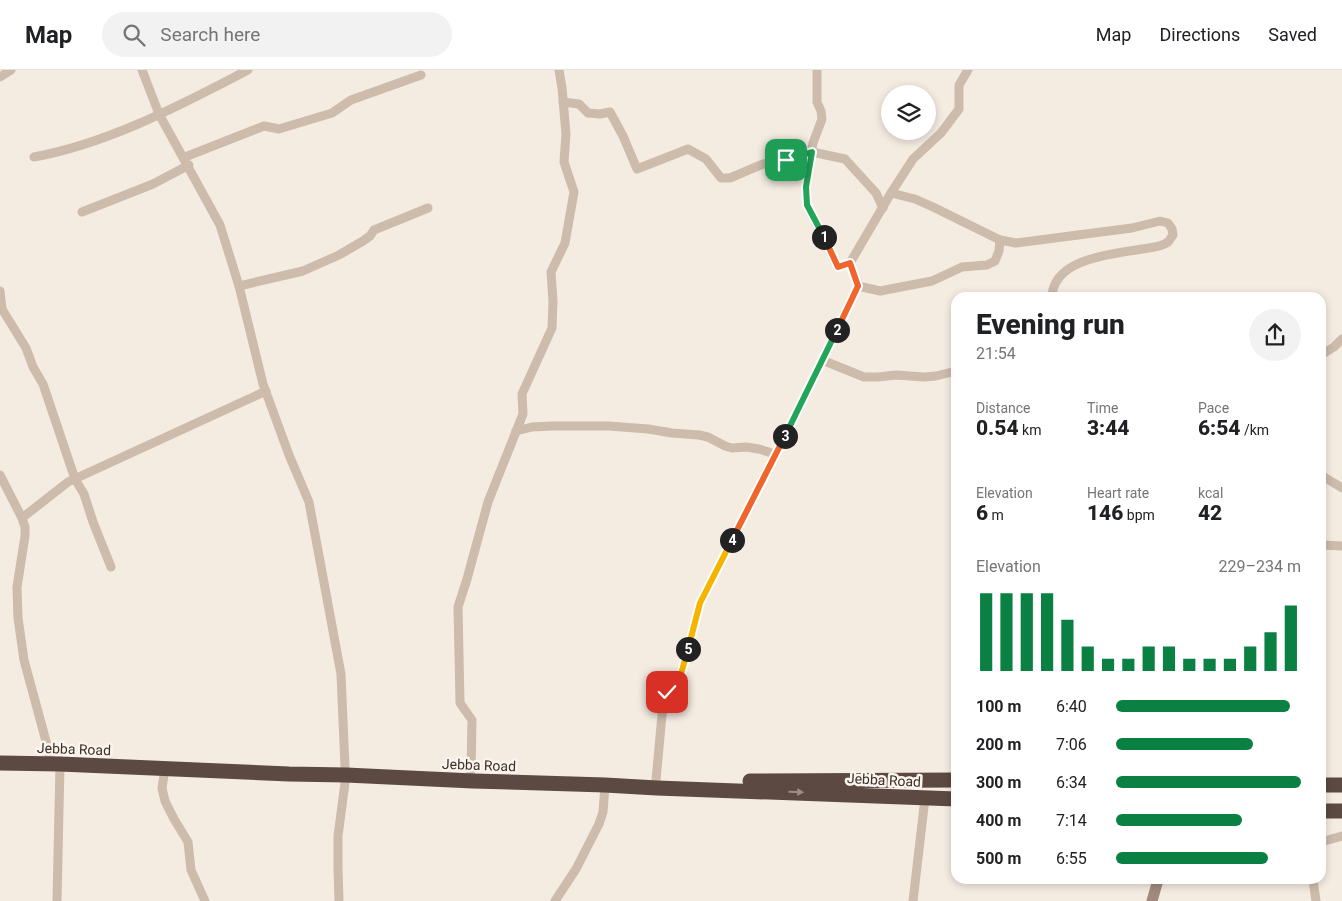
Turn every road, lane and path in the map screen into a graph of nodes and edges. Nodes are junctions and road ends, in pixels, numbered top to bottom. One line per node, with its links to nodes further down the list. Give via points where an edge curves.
1 (2, 70): 9 (street)
2 (10, 70): 9 (street)
3 (142, 70): 11 (street)
4 (248, 70): 11 (street)
5 (558, 70): 10 (street)
6 (817, 70): 12 (street, via 817,102 822,119)
7 (968, 70): 15 (street, via 959,85 959,109 942,132 913,159)
8 (421, 75): 14 (street, via 351,100 332,113 279,129 264,126)
9 (0, 76)
10 (563, 102): 12 (street, via 579,104 588,113 610,112 637,169 688,149 706,159 720,178 730,178 763,164); 30 (street, via 564,162 574,192 565,243 551,272 552,328 522,394 522,414)
11 (159, 114): 13 (street, via 103,139); 14 (street)
12 (812, 152): 17 (street, via 845,159 876,194); 20 (street, via 806,187 807,205 838,267)
13 (34, 157)
14 (186, 161): 18 (street, via 153,184); 21 (street, via 220,224)
15 (891, 193): 17 (street); 19 (street, via 915,199)
16 (428, 208): 21 (street, via 374,230 363,242 303,271)
17 (883, 208): 20 (street)
18 (82, 212)
19 (1000, 240): 22 (street, via 995,260 988,265 962,267 932,281 880,291); 24 (street, via 1016,242 1065,237 1160,221 1172,229 1168,242 1158,246 1105,255 1067,268 1057,278)
20 (850, 263): 22 (street)
21 (238, 286): 29 (street)
22 (858, 286): 27 (street)
23 (0, 291): 34 (street, via 2,309 43,384)
24 (1052, 292)
25 (1342, 338): 26 (street)
26 (1326, 352)
27 (822, 360): 28 (street, via 864,377 924,377); 31 (street)
28 (951, 372)
29 (266, 391): 34 (street); 44 (street, via 309,502 341,674)
30 (516, 431): 31 (street, via 552,426 648,429 699,435 732,448 746,447); 45 (street, via 488,502 458,607 460,703 472,720)
31 (775, 454): 46 (street, via 700,603 681,674 667,692)
32 (0, 475): 36 (street)
33 (1326, 478): 35 (street)
34 (75, 479): 36 (street); 39 (street, via 84,494)
35 (1342, 488)
36 (22, 518): 41 (street, via 25,536 17,587 18,618 24,660)
37 (1326, 545): 38 (street)
38 (1342, 546)
39 (111, 567)
40 (0, 754): 41 (highway, Jebba Road)
41 (55, 760): 42 (highway, Jebba Road); 43 (highway, Jebba Road); 44 (highway, Jebba Road); 60 (street)
42 (0, 763)
43 (165, 769): 44 (highway, Jebba Road, via 289,774); 61 (street, via 162,792 188,842 192,870)
44 (345, 771): 45 (highway, Jebba Road); 49 (highway, Jebba Road, via 473,781); 62 (street, via 338,836)
45 (471, 772): 46 (highway, Jebba Road)
46 (656, 780): 51 (highway, Jebba Road)
47 (951, 780): 51 (highway, Jebba Road)
48 (1326, 784): 50 (highway)
49 (605, 785): 51 (highway, Jebba Road, via 657,788); 63 (street, via 599,824)
50 (1342, 785)
51 (730, 786): 52 (highway, Jebba Road, one-way to 52)
52 (925, 798): 53 (highway, Jebba Road); 64 (street)
53 (951, 799)
54 (1326, 811): 55 (highway)
55 (1342, 812)
56 (1342, 836): 57 (street)
57 (1326, 841)
58 (1157, 884): 65 (street)
59 (1314, 884): 66 (street)
60 (57, 901)
61 (205, 901)
62 (339, 901)
63 (555, 901)
64 (913, 901)
65 (1152, 901)
66 (1316, 901)

